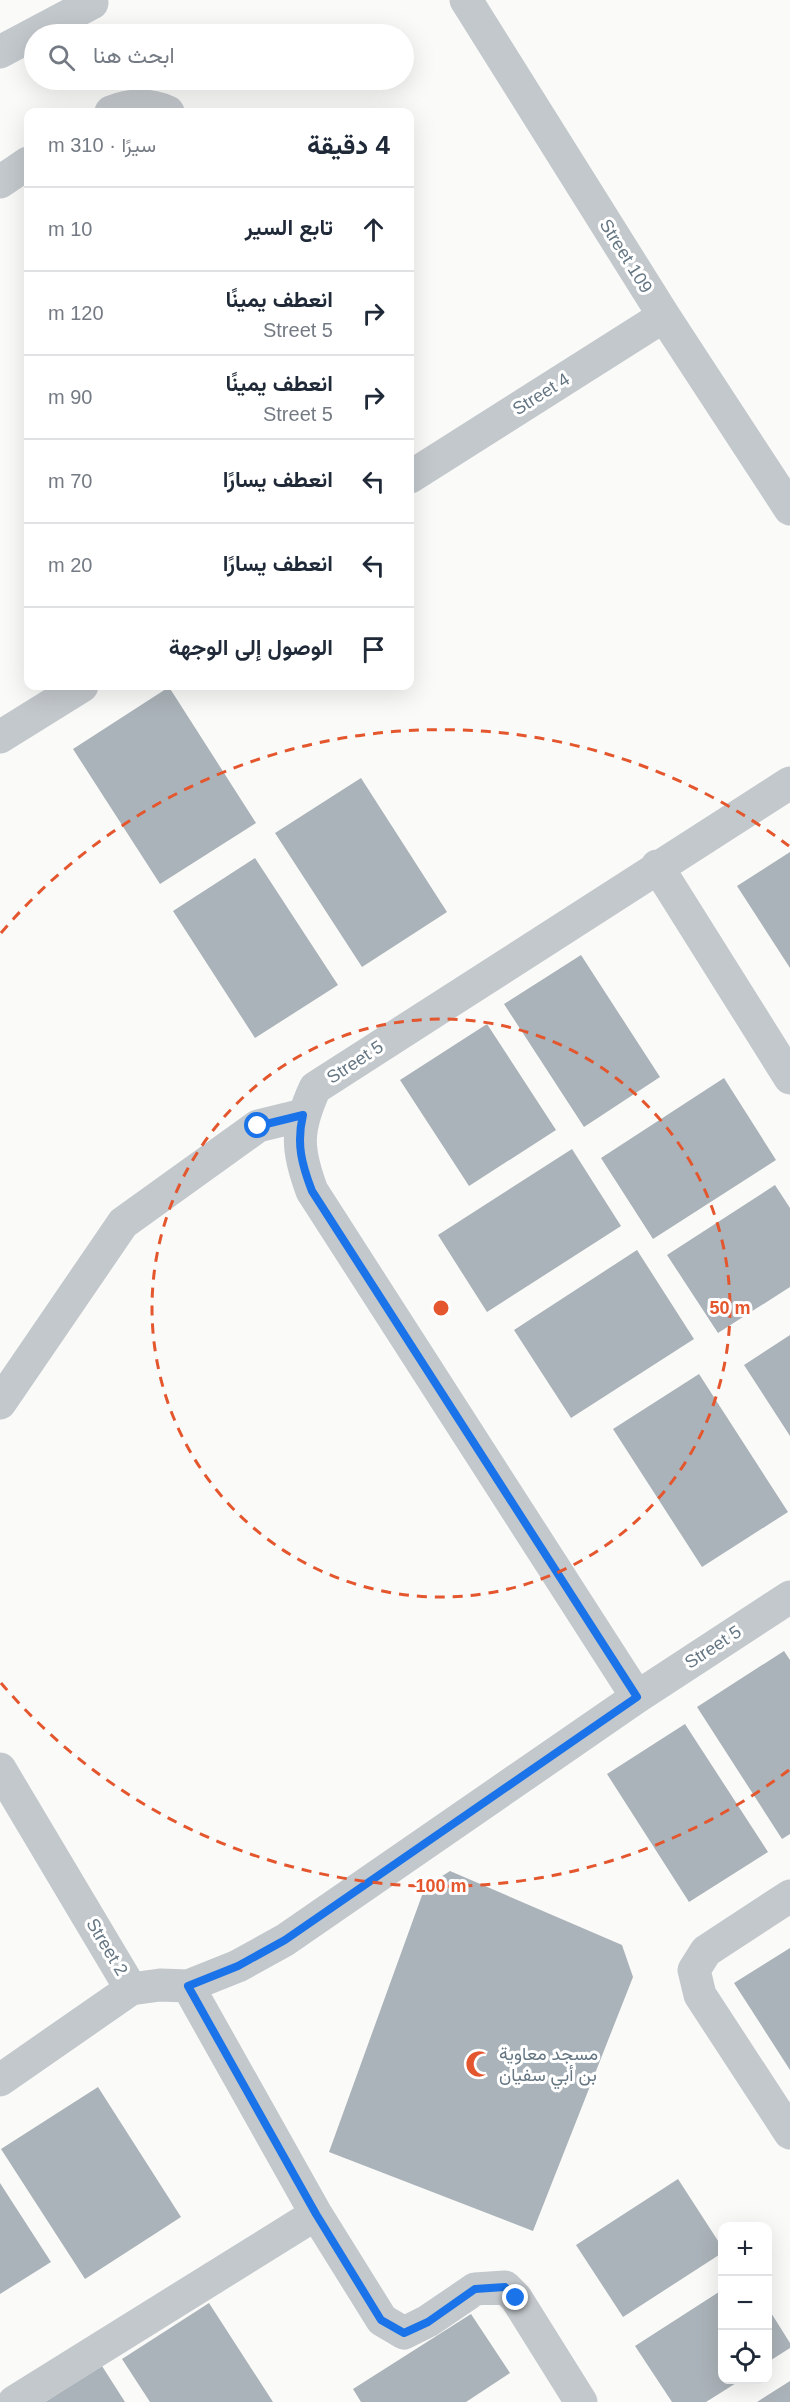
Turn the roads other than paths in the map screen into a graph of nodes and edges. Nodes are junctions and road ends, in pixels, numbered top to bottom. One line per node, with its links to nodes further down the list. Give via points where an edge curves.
1 (466, 0): 10 (street, Street 109)
2 (92, 3): 3 (street)
3 (53, 24)
4 (24, 39): 5 (street)
5 (0, 52)
6 (121, 108): 7 (street)
7 (158, 108)
8 (24, 166): 9 (street)
9 (0, 182)
10 (664, 316): 11 (street, Street 4); 12 (street, Street 109)
11 (414, 468)
12 (790, 509)
13 (76, 690): 14 (street)
14 (0, 737)
15 (790, 783): 16 (street, Street 5)
16 (657, 866): 17 (street); 18 (street, Street 5, via 315,1088)
17 (790, 1078)
18 (303, 1115): 19 (street, via 258,1126 123,1223); 21 (street, Street 5, via 300,1158 312,1191)
19 (0, 1403)
20 (790, 1597): 21 (street, Street 5)
21 (637, 1697): 24 (street, Street 5, via 285,1940 238,1966)
22 (0, 1769): 25 (street, Street 2)
23 (790, 1896): 27 (street, via 706,1951 694,1970 700,1995)
24 (188, 1986): 25 (street, Street 5); 28 (street)
25 (131, 1989): 26 (street, Street 2)
26 (0, 2080)
27 (790, 2133)
28 (316, 2214): 29 (street); 30 (street, via 381,2320 404,2333 428,2322 475,2289 505,2287 516,2298)
29 (14, 2402)
30 (581, 2402)

